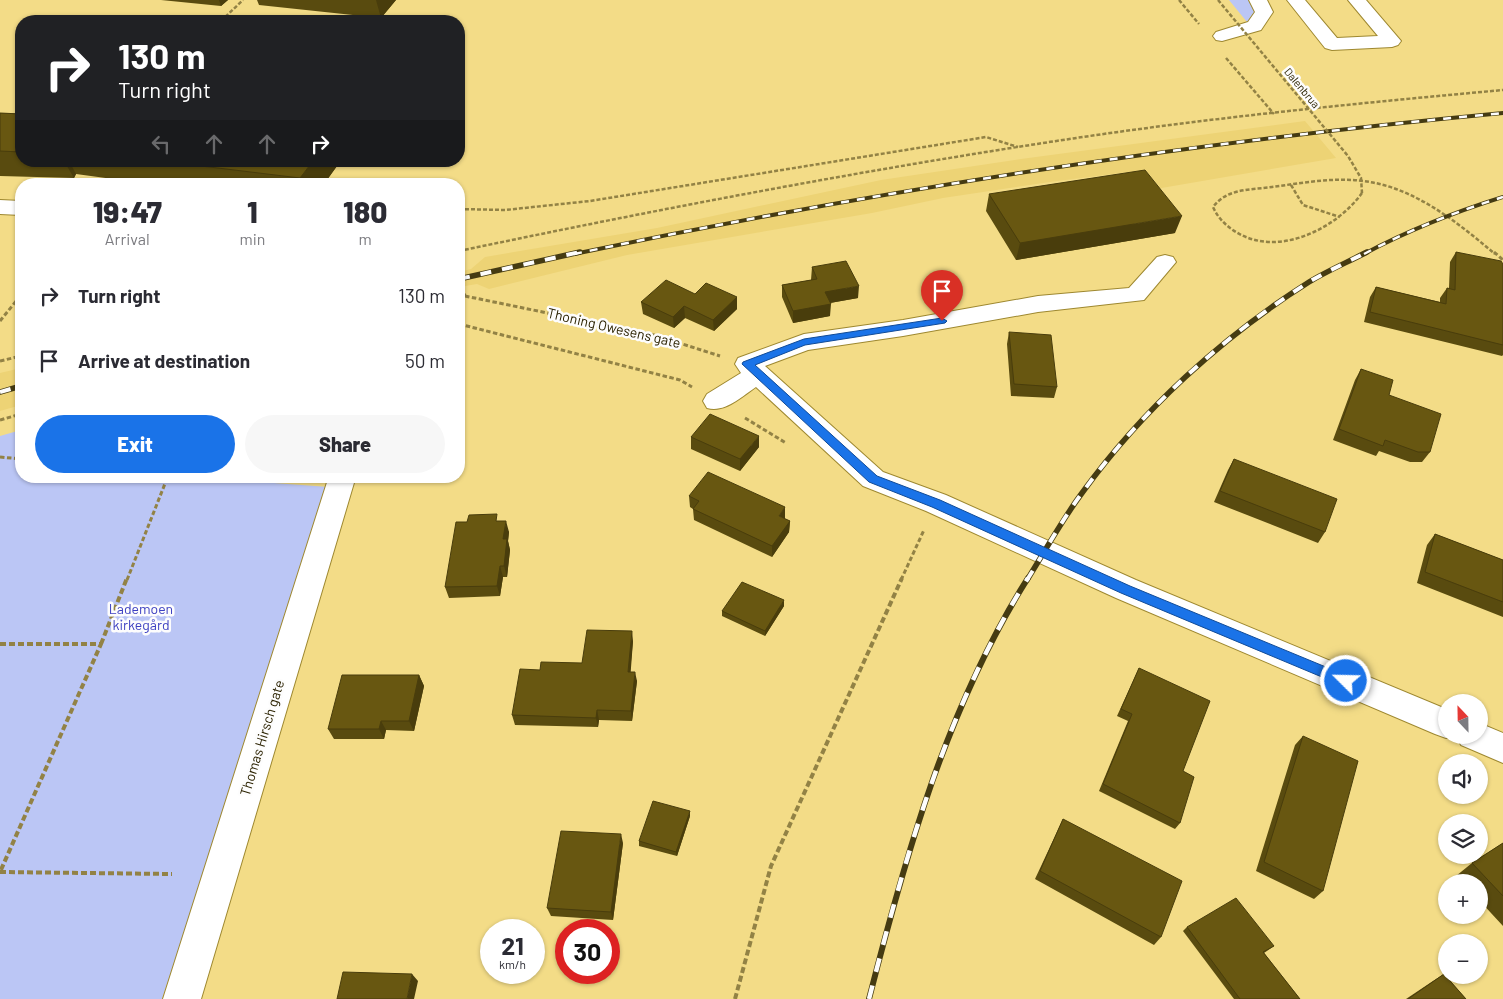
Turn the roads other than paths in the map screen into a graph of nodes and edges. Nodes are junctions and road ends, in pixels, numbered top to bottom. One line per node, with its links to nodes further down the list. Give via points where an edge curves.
1 (1258, 0): 4 (street, via 1264,12 1255,26)
2 (1296, 0): 3 (street, via 1332,44 1392,41)
3 (1357, 0)
4 (1222, 36)
5 (0, 207): 6 (street)
6 (15, 208)
7 (1165, 262): 8 (street, via 1136,295 1038,304 804,342)
8 (752, 369): 9 (street); 11 (street, via 873,479 936,503 1126,589)
9 (716, 401)
10 (341, 483): 14 (street, Thomas Hirsch gate)
11 (1438, 721)
12 (1488, 742): 13 (street)
13 (1503, 748)
14 (182, 999)

